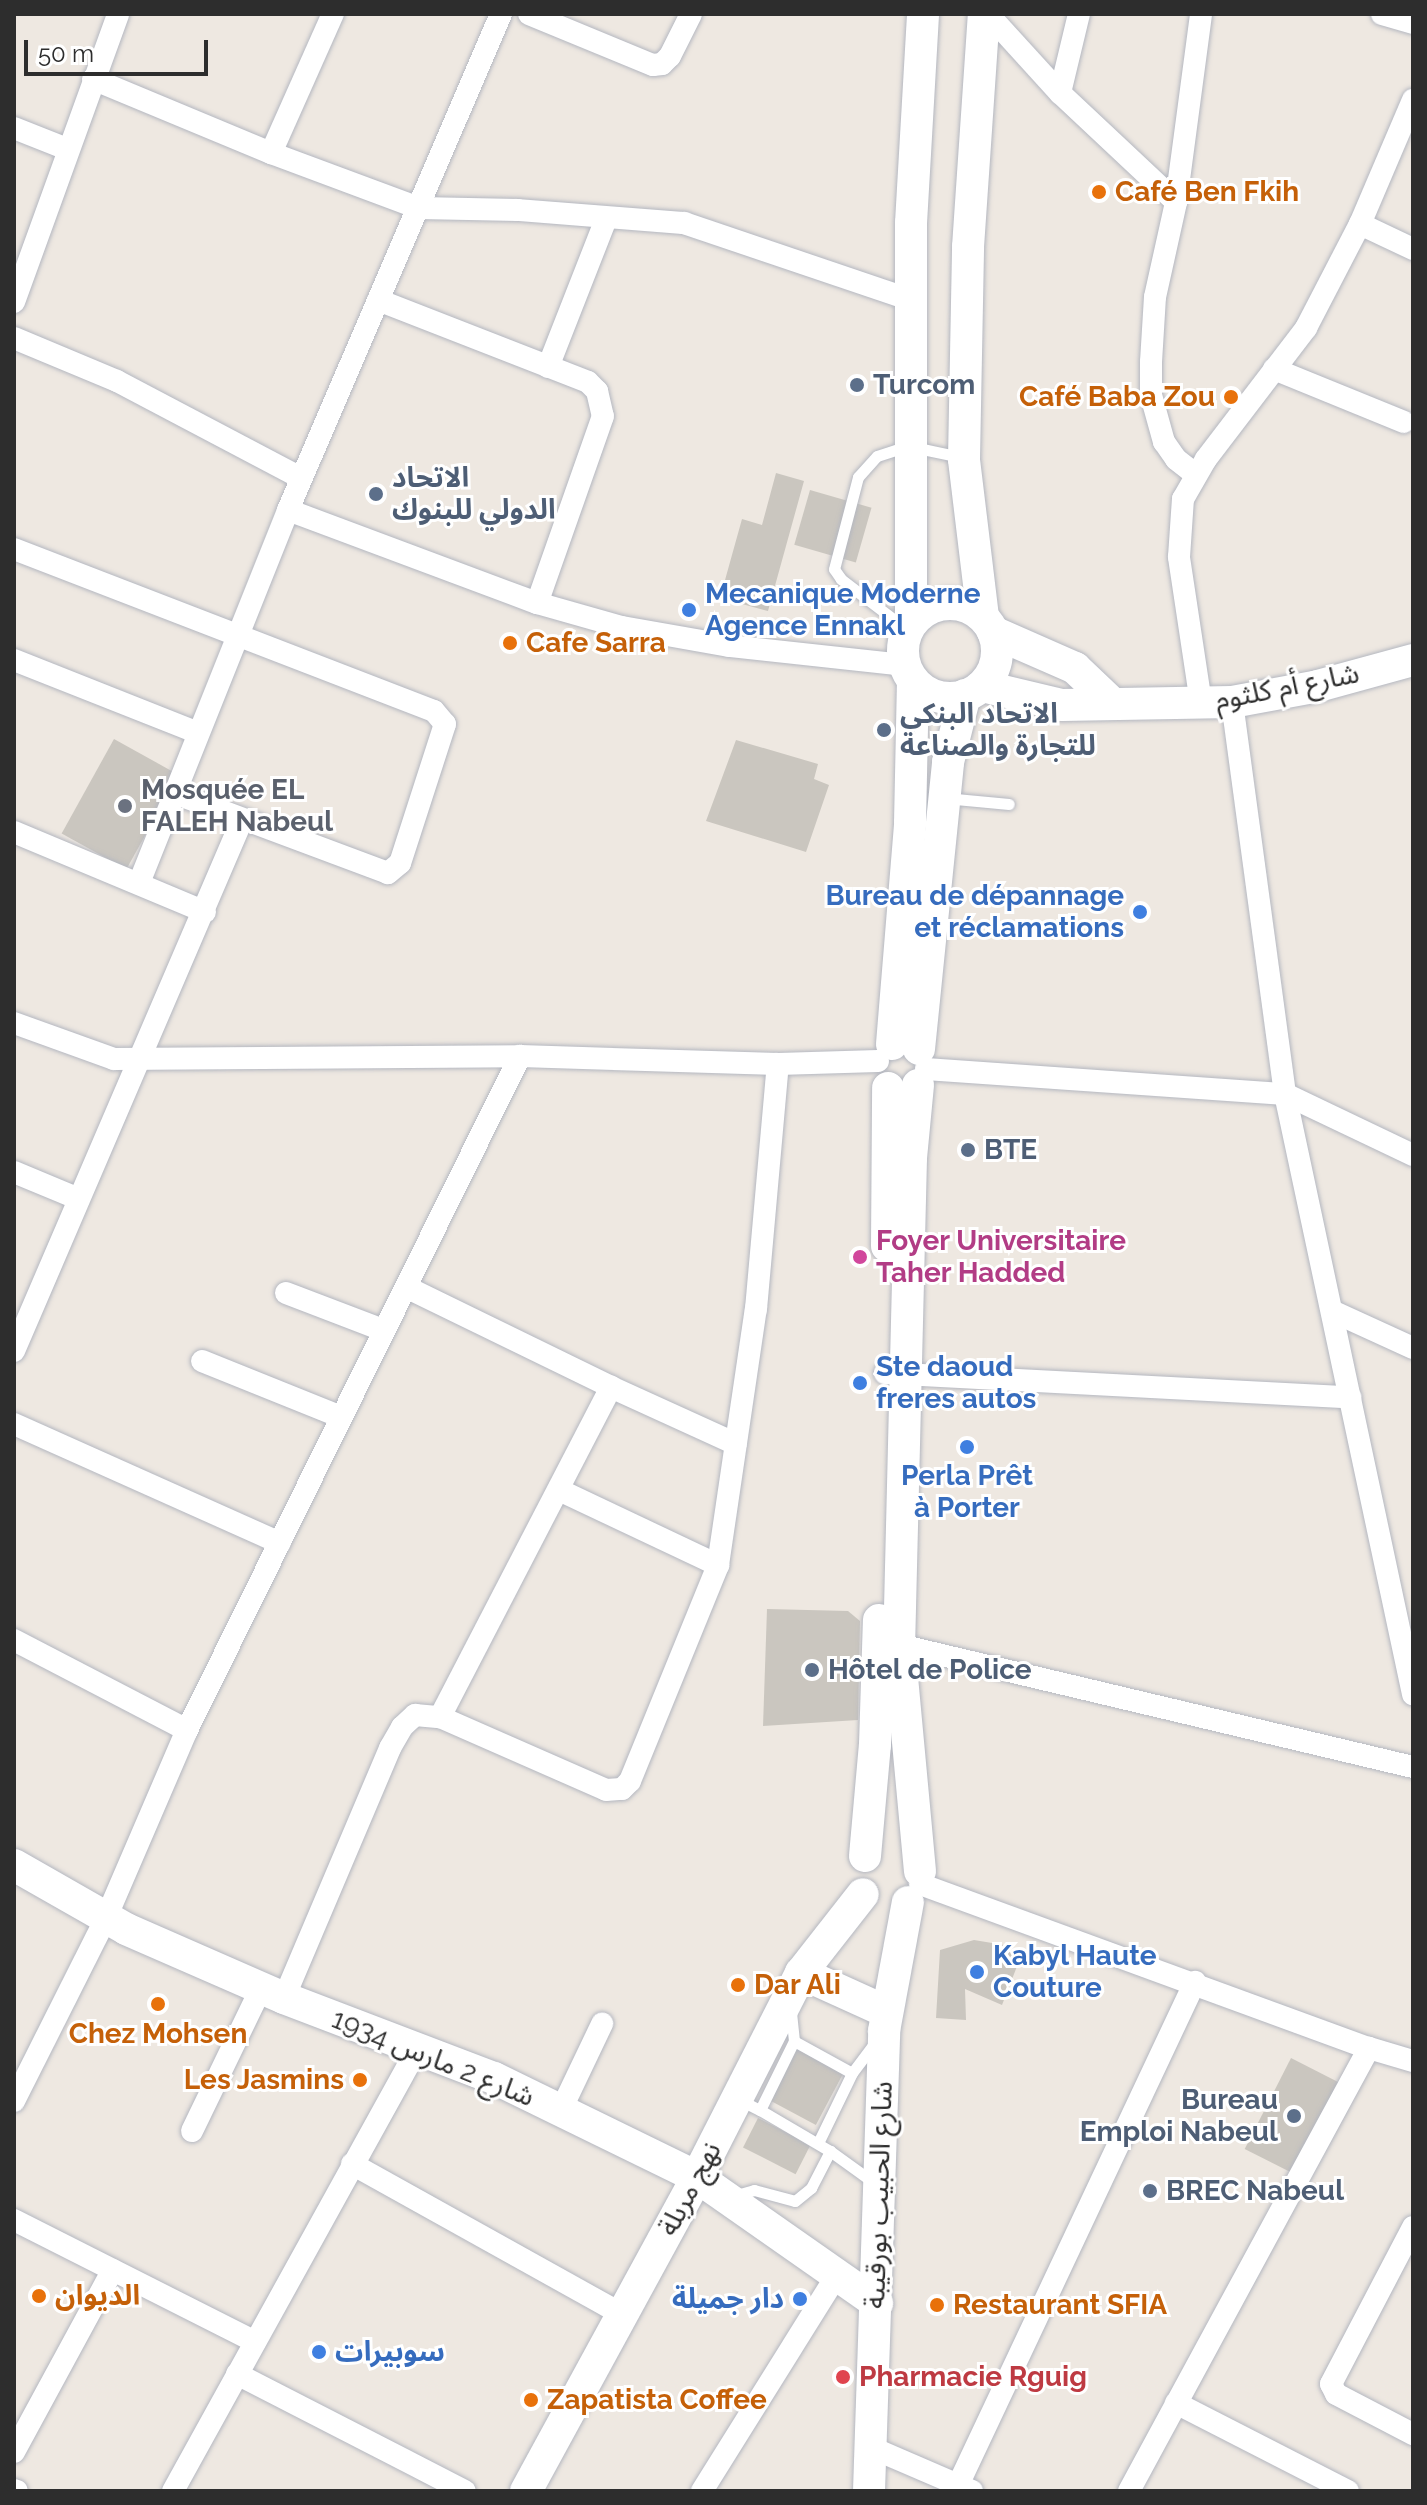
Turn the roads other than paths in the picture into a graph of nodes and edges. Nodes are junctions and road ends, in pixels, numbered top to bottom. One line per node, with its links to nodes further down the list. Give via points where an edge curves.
1 (118, 14): 12 (street)
2 (333, 14): 17 (street)
3 (501, 14): 19 (street)
4 (529, 14): 5 (street, via 653,65 670,56)
5 (691, 14)
6 (923, 14): 24 (main road)
7 (986, 14): 13 (street); 31 (main road, via 968,247)
8 (1079, 14): 13 (street)
9 (1201, 14): 18 (street)
10 (1382, 14): 11 (street)
11 (1413, 23)
12 (93, 79): 16 (street); 17 (street)
13 (1060, 93): 18 (street)
14 (1413, 100): 21 (street)
15 (14, 128): 16 (street)
16 (67, 149): 25 (street)
17 (271, 153): 19 (street)
18 (1176, 202): 32 (street, via 1155,297 1151,395 1164,442)
19 (419, 208): 20 (street); 23 (street)
20 (606, 219): 24 (street, via 684,223); 27 (street)
21 (1360, 224): 22 (street); 28 (street, via 1306,328)
22 (1413, 249)
23 (378, 300): 27 (street); 33 (street)
24 (912, 300): 30 (main road)
25 (14, 302)
26 (14, 338): 33 (street, via 117,381)
27 (548, 367): 36 (street, via 588,382 597,391 603,416)
28 (1274, 369): 29 (street); 32 (street)
29 (1404, 422)
30 (908, 446): 31 (lane); 38 (main road); 38 (lane, via 877,456 858,477 834,563 841,579)
31 (964, 459): 37 (main road)
32 (1195, 474): 45 (street, via 1183,499 1179,557)
33 (301, 478): 34 (street)
34 (288, 510): 36 (street); 39 (street)
35 (14, 549): 39 (street)
36 (537, 603): 42 (street, via 670,638)
37 (988, 625): 38 (main road, via 970,607 954,603 930,608); 43 (main road, via 997,651 994,670); 44 (main road, via 1075,668)
38 (909, 626): 42 (main road, via 902,647)
39 (236, 637): 46 (street); 50 (street, via 434,711 445,724 400,863 388,873)
40 (14, 660): 46 (street)
41 (1413, 660): 45 (main road, شارع أم كلثوم, via 1318,686)
42 (909, 673): 43 (main road, via 939,697); 48 (main road)
43 (974, 690): 44 (main road, شارع أم كلثوم, via 1062,705); 48 (main road, via 948,762)
44 (1111, 702): 45 (main road, شارع أم كلثوم)
45 (1217, 702): 59 (street)
46 (198, 733): 47 (street)
47 (177, 794): 50 (street); 52 (street)
48 (927, 796): 49 (lane); 58 (main road)
49 (1009, 804)
50 (242, 820): 53 (street)
51 (14, 832): 52 (street)
52 (139, 883): 53 (street)
53 (205, 912): 56 (street)
54 (14, 1023): 56 (street, via 86,1052)
55 (520, 1056): 56 (street); 57 (street); 63 (street)
56 (138, 1060): 62 (street)
57 (778, 1064): 58 (street); 75 (street, via 756,1309)
58 (903, 1066): 59 (street); 70 (main road, via 911,1158)
59 (1285, 1094): 60 (street); 65 (street)
60 (1413, 1155)
61 (14, 1172): 62 (street)
62 (79, 1199): 68 (street)
63 (406, 1287): 66 (street); 71 (street)
64 (286, 1293): 66 (street)
65 (1332, 1311): 67 (street); 72 (street)
66 (383, 1330): 73 (street)
67 (1413, 1348)
68 (14, 1351)
69 (202, 1361): 73 (street)
70 (896, 1373): 72 (street); 80 (main road)
71 (611, 1387): 75 (street); 76 (street)
72 (1350, 1397): 81 (street)
73 (341, 1417): 77 (street)
74 (14, 1424): 77 (street)
75 (736, 1444): 78 (street)
76 (559, 1490): 78 (street); 82 (street)
77 (280, 1543): 83 (street)
78 (718, 1565): 82 (street, via 630,1781 622,1789 606,1790)
79 (14, 1640): 83 (street)
80 (889, 1642): 84 (street); 85 (main road); 87 (main road, شارع الحبيب بورقيبة)
81 (1413, 1694)
82 (440, 1717): 92 (street, via 415,1715 402,1727)
83 (187, 1730): 89 (street)
84 (1413, 1767)
85 (865, 1856): 87 (main road, via 885,1845 908,1851); 88 (main road, via 858,1881)
86 (14, 1865): 89 (main road, شارع 2 مارس 1934)
87 (916, 1886): 88 (main road, via 887,1908); 90 (street); 93 (main road, شارع الحبيب بورقيبة)
88 (863, 1894): 91 (main road, نهج مربلة)
89 (106, 1918): 92 (main road, شارع 2 مارس 1934); 100 (street)
90 (1195, 1982): 97 (street); 122 (street)
91 (795, 1985): 93 (main road); 95 (lane); 101 (main road, نهج مربلة)
92 (272, 1993): 96 (main road, شارع 2 مارس 1934); 103 (street)
93 (885, 2022): 99 (lane); 108 (main road, شارع الحبيب بورقيبة)
94 (602, 2024): 102 (street)
95 (794, 2041): 99 (lane); 101 (lane)
96 (419, 2046): 102 (main road, شارع 2 مارس 1934); 106 (street)
97 (1369, 2048): 98 (street); 118 (street)
98 (1413, 2061)
99 (852, 2073): 104 (lane)
100 (14, 2101)
101 (749, 2105): 104 (lane); 107 (main road, نهج مربلة)
102 (560, 2112): 107 (main road, شارع 2 مارس 1934)
103 (192, 2131)
104 (818, 2143): 105 (lane)
105 (830, 2151): 108 (lane); 109 (lane, via 811,2188 795,2201 754,2190)
106 (352, 2164): 115 (street); 116 (street)
107 (697, 2177): 109 (main road, شارع 2 مارس 1934); 115 (main road, نهج مربلة)
108 (880, 2187): 114 (main road, شارع الحبيب بورقيبة)
109 (725, 2199): 113 (main road, شارع 2 مارس 1934)
110 (14, 2220): 112 (street)
111 (1413, 2227): 119 (street, via 1331,2384 1336,2394)
112 (113, 2270): 116 (street); 121 (street)
113 (837, 2275): 114 (main road, شارع 2 مارس 1934); 126 (street)
114 (877, 2303): 120 (main road, شارع الحبيب بورقيبة)
115 (622, 2314): 125 (main road, نهج مربلة)
116 (255, 2342): 117 (street)
117 (237, 2374): 123 (street); 124 (street)
118 (1176, 2403): 128 (street); 129 (street)
119 (1413, 2434)
120 (870, 2447): 122 (street); 127 (main road, شارع الحبيب بورقيبة)
121 (14, 2452)
122 (966, 2487)
123 (173, 2491)
124 (465, 2491)
125 (526, 2491)
126 (702, 2491)
127 (869, 2491)
128 (1129, 2491)
129 (1348, 2491)

